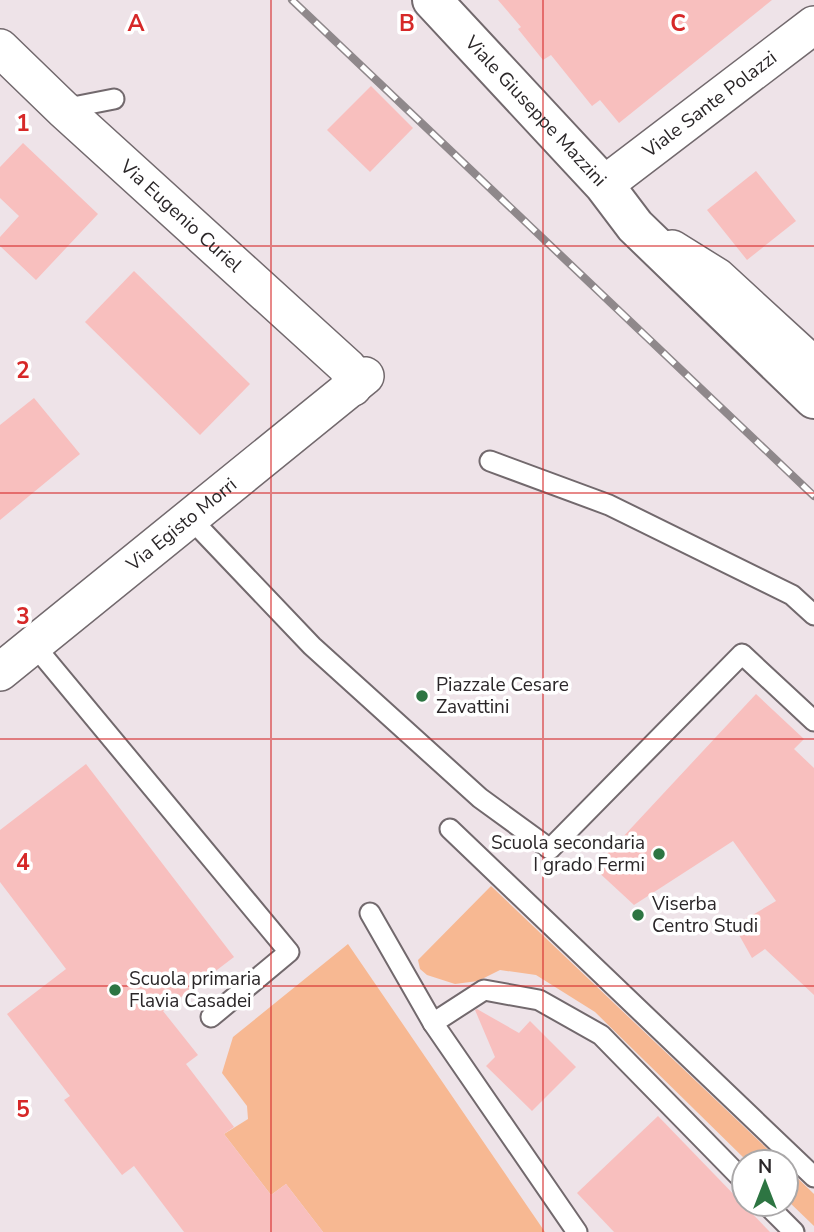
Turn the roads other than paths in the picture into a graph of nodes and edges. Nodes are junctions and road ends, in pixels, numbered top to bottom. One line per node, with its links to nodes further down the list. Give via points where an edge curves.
1 (432, 0): 6 (street, Viale Giuseppe Mazzini)
2 (814, 25): 6 (street, Viale Sante Polazzi)
3 (0, 48): 5 (street, Via Eugenio Curiel)
4 (114, 99): 5 (lane)
5 (63, 108): 9 (street, Via Eugenio Curiel)
6 (604, 185): 7 (street, Viale Giuseppe Mazzini)
7 (635, 226): 8 (street, Viale Giuseppe Mazzini, via 717,277); 10 (street, Viale Giuseppe Mazzini)
8 (814, 366)
9 (359, 381): 12 (street, Via Egisto Morri)
10 (814, 399)
11 (490, 461): 13 (lane, via 609,505 792,595)
12 (191, 519): 14 (street, Via Egisto Morri); 16 (lane, via 312,646 480,798 550,849 742,654)
13 (814, 615)
14 (34, 645): 15 (street, Via Egisto Morri); 19 (lane, via 289,951)
15 (0, 672)
16 (814, 721)
17 (450, 829): 22 (lane)
18 (370, 913): 20 (lane)
19 (211, 1017)
20 (433, 1023): 21 (lane, via 484,990 539,1000 601,1035); 24 (lane)
21 (730, 1167)
22 (814, 1177)
23 (780, 1218): 25 (lane)
24 (577, 1232)
25 (794, 1232)

